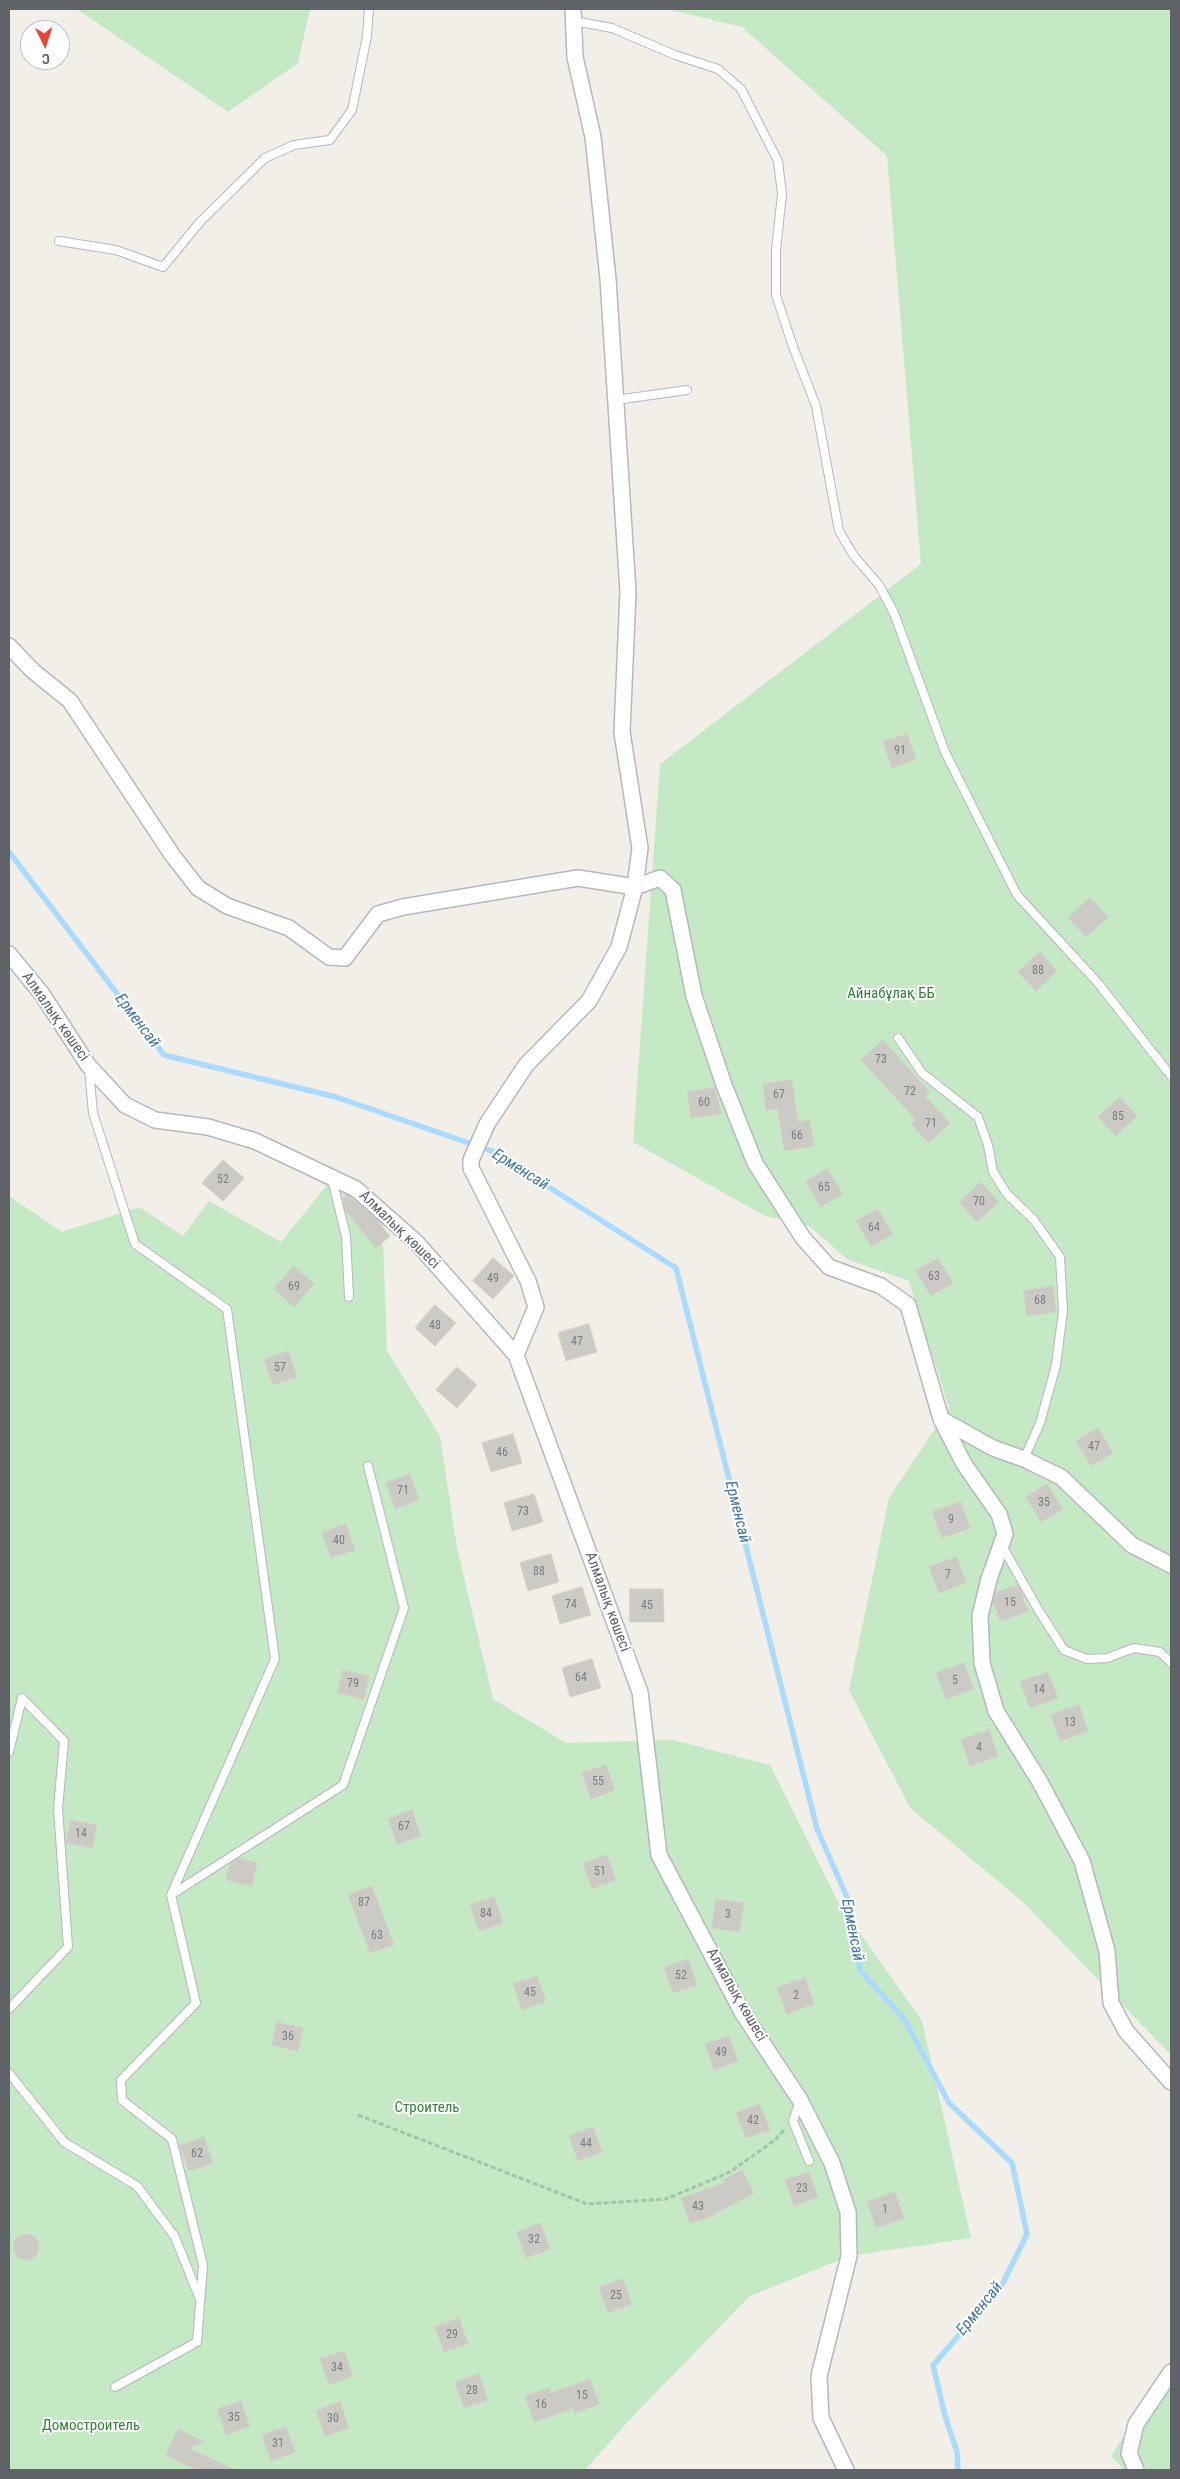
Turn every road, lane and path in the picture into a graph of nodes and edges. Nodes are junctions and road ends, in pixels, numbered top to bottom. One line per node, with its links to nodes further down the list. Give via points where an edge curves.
1 (369, 9): 3 (lane, via 367,36 352,110 330,140 294,145 265,158 200,222 163,267 116,250)
2 (573, 15): 5 (street, via 575,57 593,137 608,279); 11 (lane, via 675,55 718,68 741,89 778,161 782,194 776,250 776,295 816,406 839,531 854,556 879,586 894,614 945,752 1017,895 1098,983)
3 (59, 241)
4 (687, 390): 5 (lane)
5 (616, 400): 7 (street, via 628,592 622,732 640,848)
6 (9, 646): 7 (street, via 70,701 172,856 198,888 227,906 289,928 329,956 346,958 378,914 403,907 578,878)
7 (635, 887): 14 (street, via 619,947 589,1001 526,1065 487,1124 471,1160 470,1168 528,1281 536,1308); 15 (street, via 660,878 673,890 694,996 755,1163 803,1238 829,1267 881,1286 908,1305)
8 (9, 954): 10 (street, Алмалық көшесі, via 42,994)
9 (898, 1038): 16 (lane, via 922,1073 978,1117 993,1172 1007,1194 1034,1220 1060,1257 1063,1311 1056,1365 1040,1423)
10 (88, 1065): 12 (street, Алмалық көшесі, via 125,1105 155,1120 208,1127 255,1141); 22 (lane, via 94,1113 135,1244 227,1309 275,1659)
11 (1171, 1076)
12 (332, 1179): 13 (lane, via 346,1236); 14 (street, Алмалық көшесі, via 356,1189 416,1242)
13 (349, 1297)
14 (516, 1355): 26 (street, Алмалық көшесі, via 640,1692 659,1855 742,2012)
15 (941, 1419): 16 (street, via 993,1448); 18 (street, via 964,1464 999,1514 1004,1534)
16 (1024, 1459): 19 (street, via 1061,1477 1132,1545)
17 (368, 1466): 22 (lane, via 404,1608 343,1785)
18 (1001, 1544): 20 (lane, via 1064,1650 1087,1660 1107,1658 1134,1648 1160,1652); 25 (street, via 980,1616 982,1663 996,1711 1040,1782 1082,1861 1107,1951 1111,2003 1126,2031)
19 (1171, 1565)
20 (1171, 1663)
21 (9, 1752): 23 (lane, via 22,1698 64,1741 58,1808 68,1947)
22 (172, 1895): 30 (lane, via 196,2003 121,2080 122,2100 172,2139 203,2265)
23 (9, 2009)
24 (9, 2074): 30 (lane, via 64,2142 137,2186 175,2236)
25 (1171, 2082)
26 (800, 2100): 28 (lane); 33 (street, Алмалық көшесі, via 832,2163 848,2212 849,2256 818,2376 820,2418)
27 (358, 2115): 28 (path, via 587,2204 666,2199 730,2172 775,2140)
28 (793, 2121): 29 (lane)
29 (809, 2161)
30 (200, 2299): 32 (lane, via 197,2342)
31 (1171, 2372): 34 (street, via 1136,2424 1129,2453)
32 (115, 2387)
33 (846, 2470)
34 (1136, 2470)

